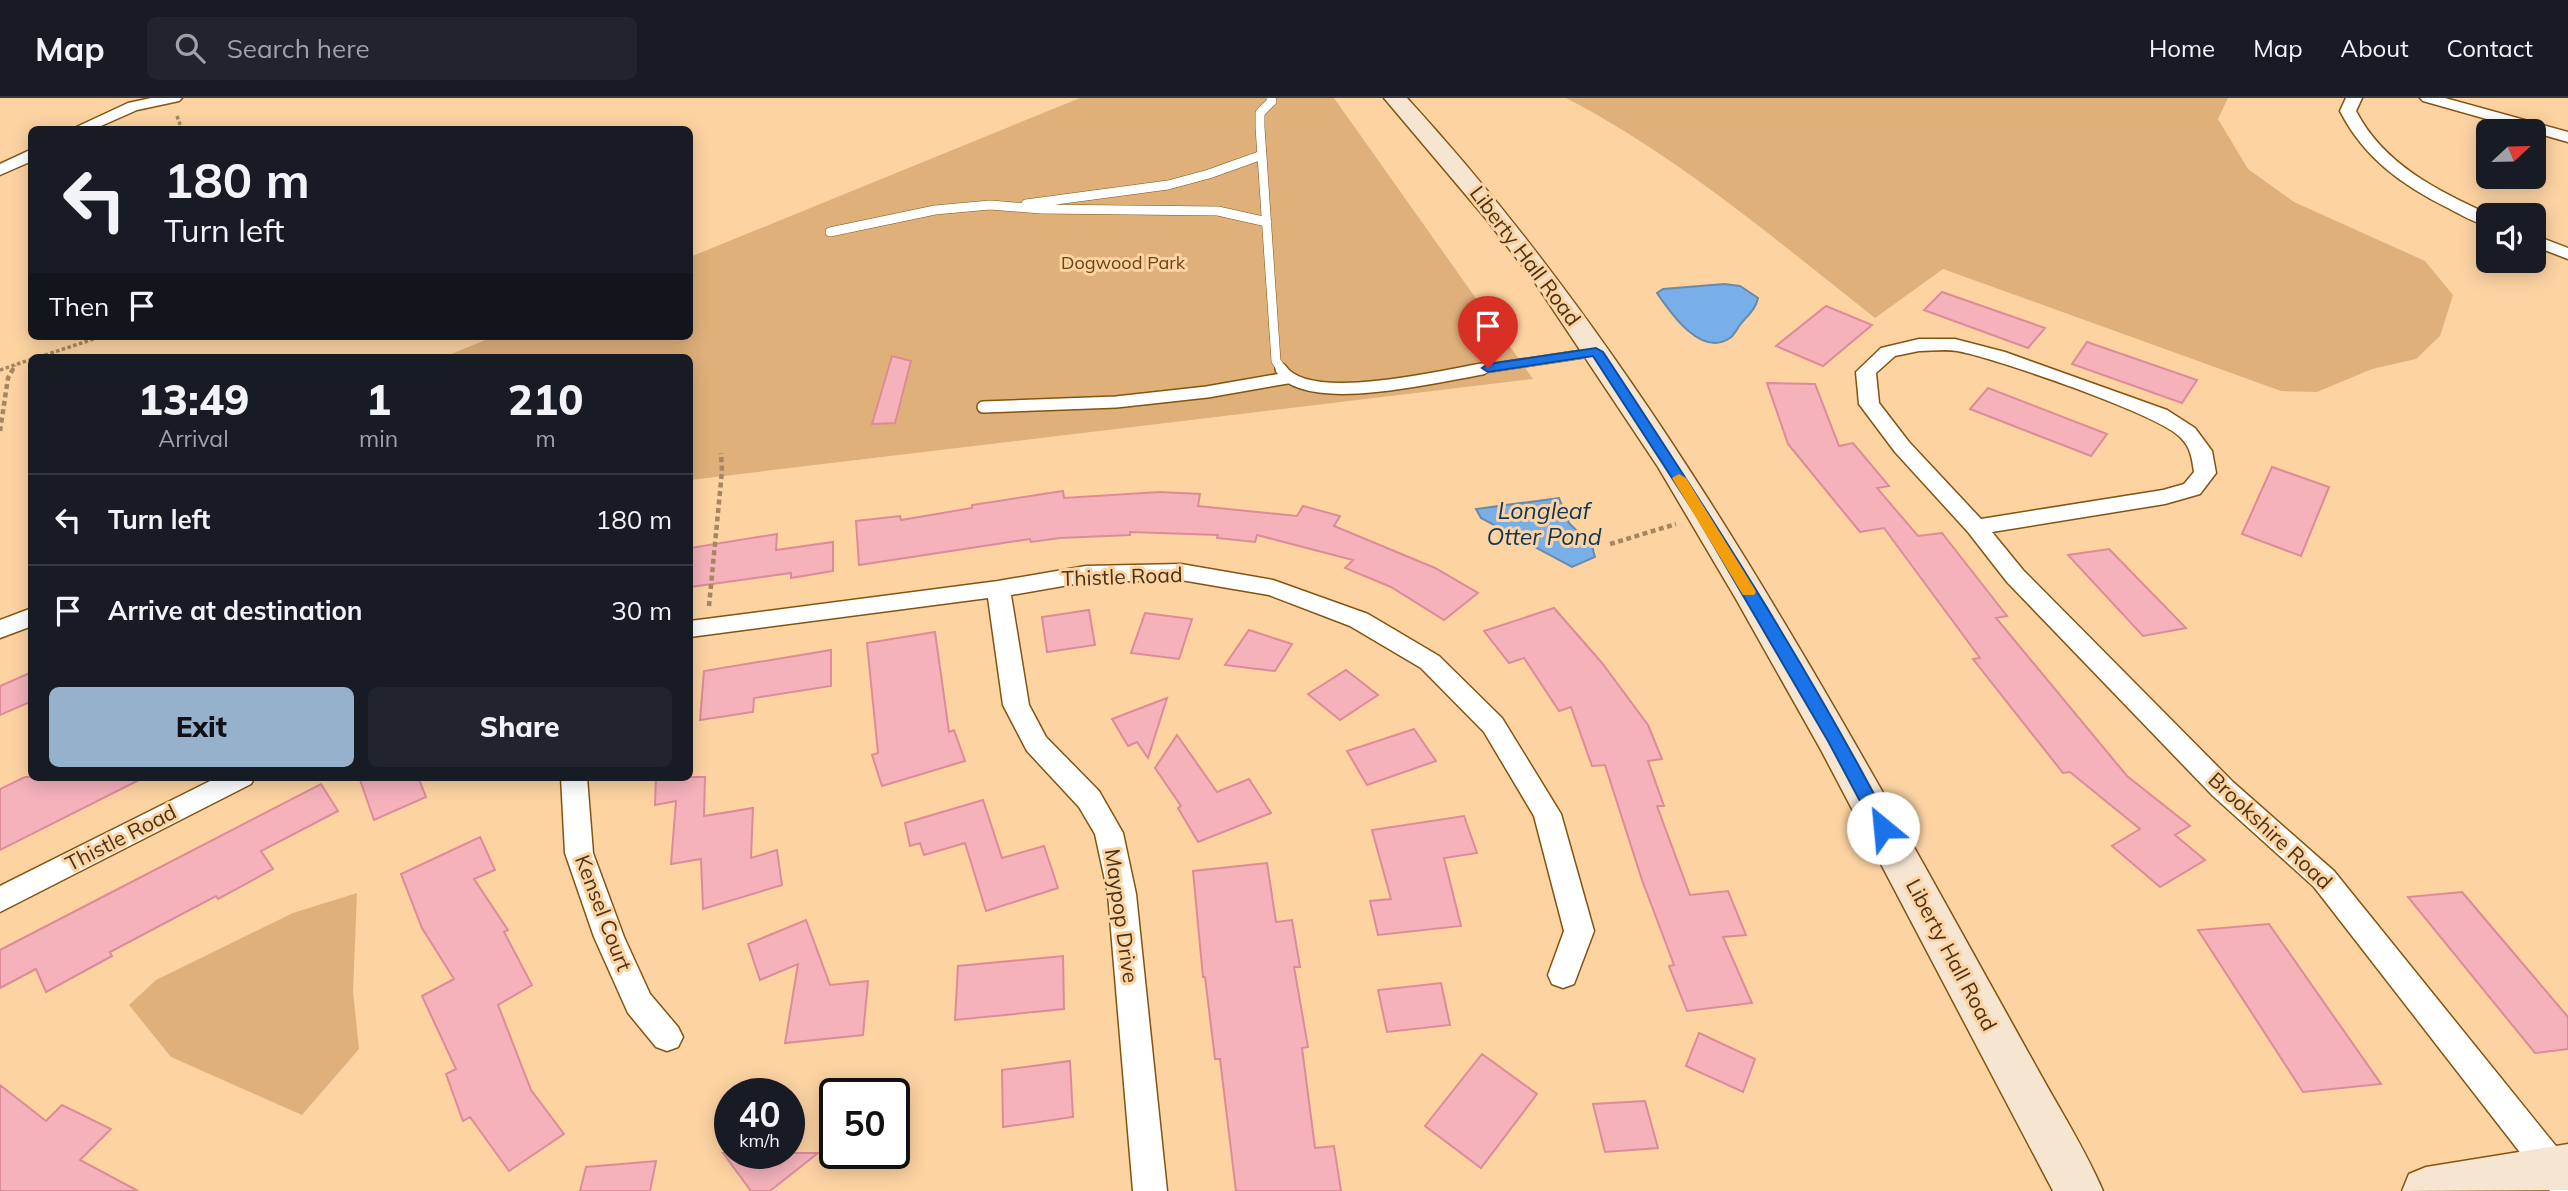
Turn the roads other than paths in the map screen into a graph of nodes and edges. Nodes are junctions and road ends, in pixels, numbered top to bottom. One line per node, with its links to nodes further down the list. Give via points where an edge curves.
1 (174, 98): 6 (street, via 132,106)
2 (1271, 98): 9 (lane, via 1260,113)
3 (1395, 98): 17 (main road, Liberty Hall Road, via 1486,201)
4 (2354, 98): 12 (street, via 2348,111 2356,133 2386,163 2437,197)
5 (2428, 98): 7 (street)
6 (87, 126)
7 (2568, 137)
8 (28, 155): 10 (street)
9 (1262, 155): 11 (lane, via 1196,179); 13 (lane)
10 (0, 170)
11 (1023, 205): 13 (lane, via 1218,211); 14 (lane, via 897,217)
12 (2476, 215)
13 (1267, 222): 18 (lane, via 1276,361)
14 (830, 232)
15 (2546, 245): 16 (street)
16 (2568, 254)
17 (1596, 352): 18 (lane, via 1354,389 1305,386); 32 (main road, Liberty Hall Road, via 1703,515 1835,738)
18 (1287, 378): 19 (lane, via 1116,402)
19 (984, 407)
20 (1976, 527): 20 (street, Brookshire Road, via 2192,489 2205,474 2201,452 2188,432 2160,414 1998,356 1955,345 1919,345 1888,352 1866,372 1868,404); 30 (street, Brookshire Road, via 2015,576 2223,789 2324,879)
21 (998, 589): 23 (street, Thistle Road); 28 (street, Thistle Road, via 1086,574 1181,572 1273,588 1359,620 1430,662 1493,726 1547,814 1579,932); 31 (street, Maypop Drive, via 1016,705 1035,744 1089,799 1109,833 1122,894)
22 (28, 617): 24 (street)
23 (698, 627)
24 (0, 629)
25 (234, 781): 27 (street, Thistle Road)
26 (573, 781): 29 (street, Kensel Court, via 579,853 608,937 639,1003)
27 (0, 900)
28 (1563, 975)
29 (667, 1037)
30 (2563, 1175): 33 (main road)
31 (1150, 1191)
32 (2079, 1191)
33 (2426, 1191)

